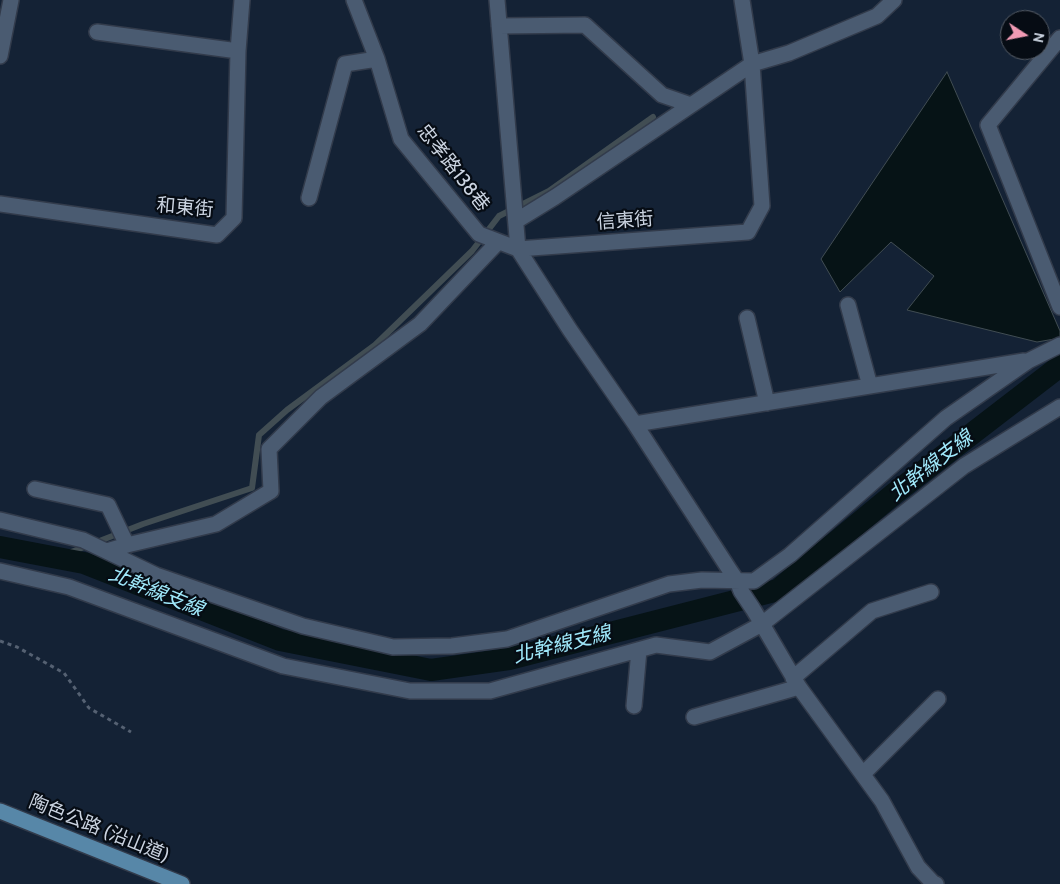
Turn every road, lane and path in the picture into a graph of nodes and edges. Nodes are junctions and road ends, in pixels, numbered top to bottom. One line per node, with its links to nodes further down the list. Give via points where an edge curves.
1 (11, 0): 11 (street)
2 (242, 0): 10 (street, 和東街)
3 (354, 0): 12 (street, 忠孝路138巷)
4 (497, 0): 7 (street)
5 (742, 0): 13 (street, 信東街)
6 (894, 0): 13 (street, via 877,16 789,53)
7 (499, 26): 14 (street, via 585,25 662,95); 17 (street)
8 (98, 32): 10 (street)
9 (1060, 38): 21 (street, via 988,125)
10 (238, 51): 16 (street, 和東街, via 234,218 217,235)
11 (0, 56)
12 (377, 59): 15 (street, via 345,64); 18 (street, 忠孝路138巷, via 401,139 479,234)
13 (752, 64): 14 (street); 19 (street, 信東街, via 762,206 748,232)
14 (691, 105): 17 (street)
15 (309, 198)
16 (0, 204)
17 (516, 221): 19 (street)
18 (498, 242): 19 (street, 忠孝路138巷); 31 (street, via 420,324 321,397 269,449 271,491 216,524)
19 (518, 249): 28 (street)
20 (848, 305): 25 (street)
21 (1060, 307)
22 (747, 318): 26 (street)
23 (1060, 346): 24 (street)
24 (1028, 361): 25 (street); 34 (street, via 946,418 790,555 754,581)
25 (870, 386): 26 (street)
26 (767, 403): 28 (street)
27 (1060, 407): 36 (street, via 964,466)
28 (636, 424): 34 (street)
29 (35, 489): 31 (street, via 108,505)
30 (0, 520): 32 (street, via 83,540)
31 (127, 545): 32 (street)
32 (107, 551): 34 (street, via 156,574 303,626 393,647 452,646 507,639 670,584 702,580)
33 (0, 571): 38 (street, via 69,587 283,666 410,691 490,691)
34 (739, 586): 36 (street)
35 (931, 592): 39 (street, via 872,611)
36 (762, 624): 38 (street, via 710,652 656,645); 39 (street)
37 (0, 640): 43 (path, via 64,673 89,708)
38 (639, 650): 41 (street)
39 (796, 682): 42 (street); 44 (street)
40 (938, 699): 44 (street)
41 (634, 706)
42 (694, 717)
43 (131, 732)
44 (863, 774): 47 (street, via 882,801 918,867)
45 (0, 811): 46 (main road, 陶色公路 (沿山道))
46 (182, 884)
47 (936, 884)

